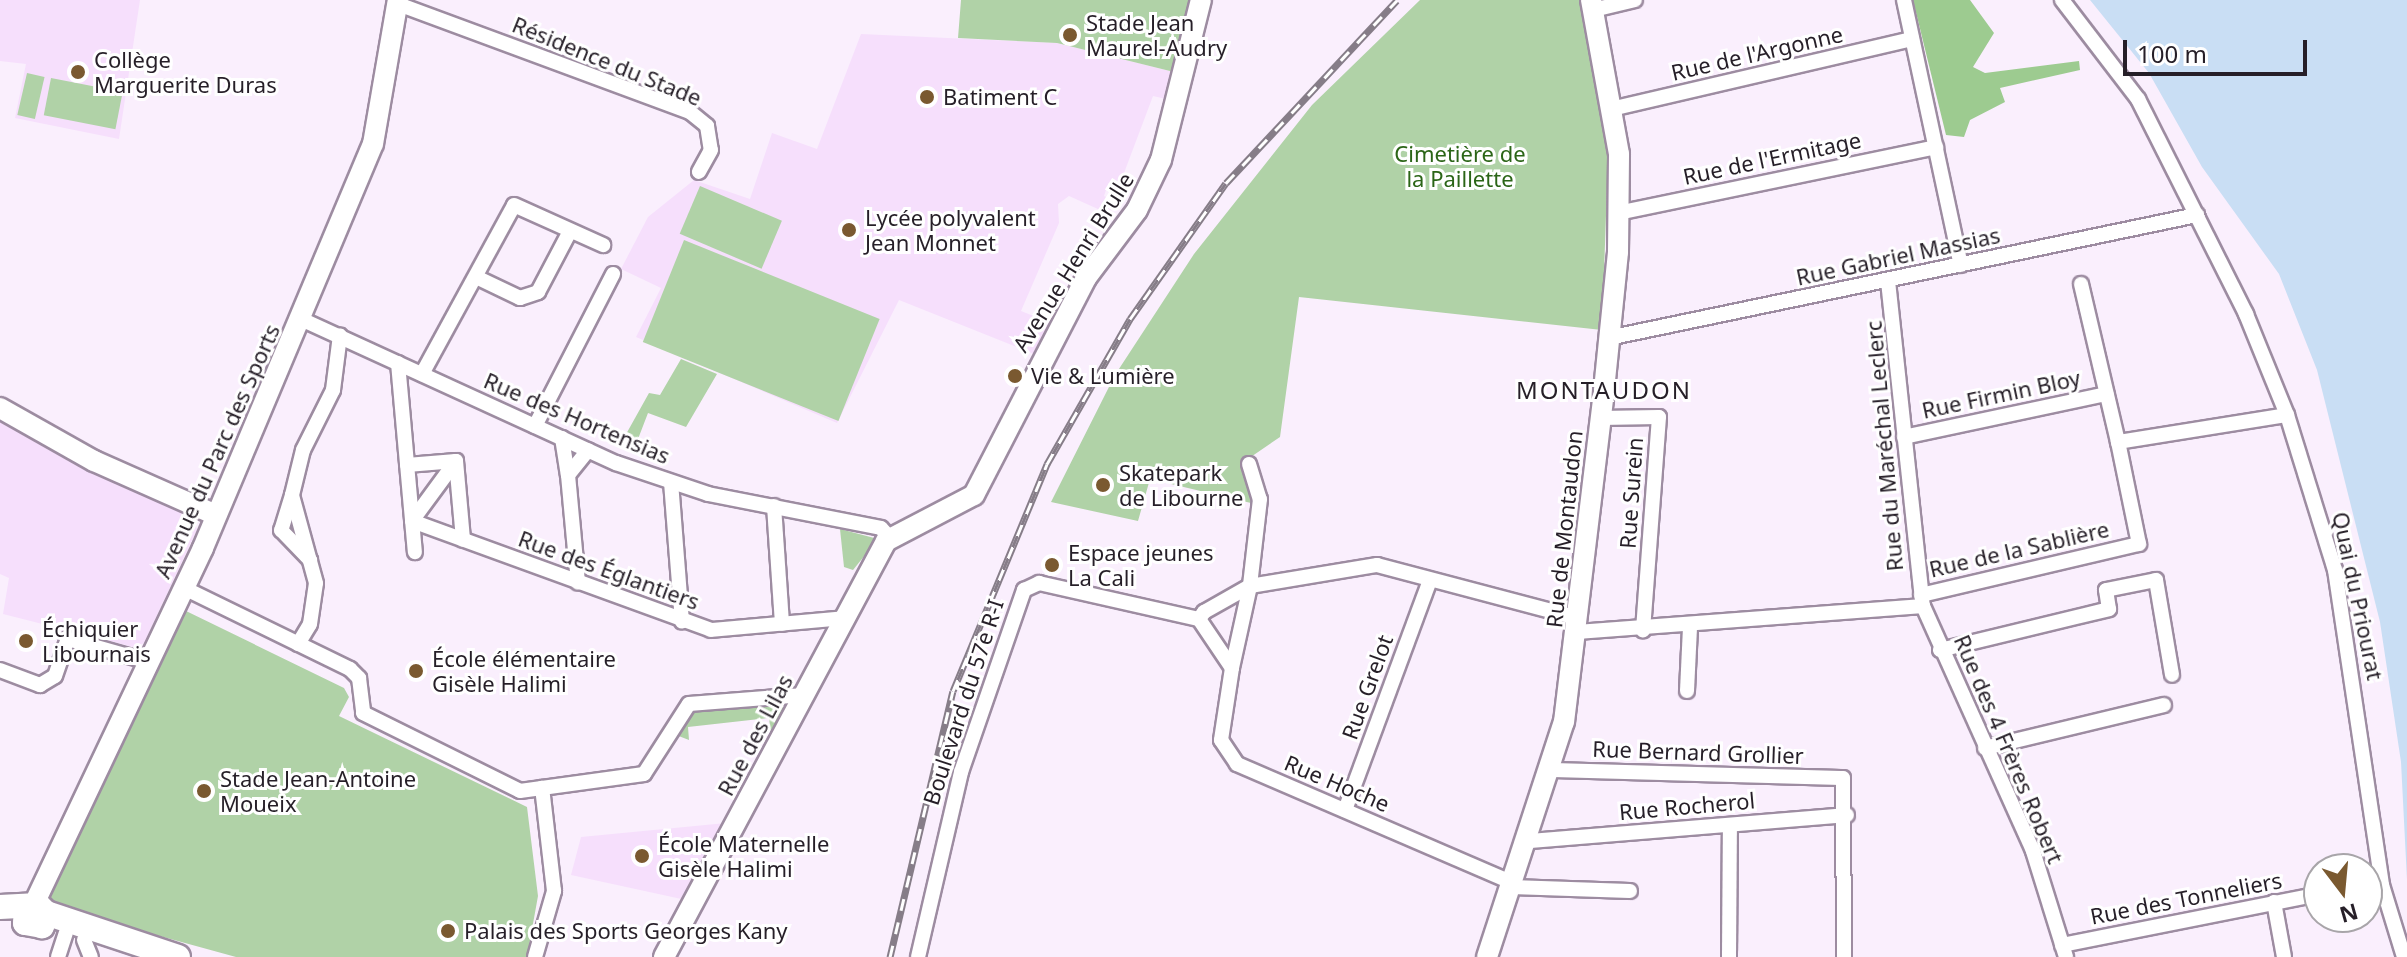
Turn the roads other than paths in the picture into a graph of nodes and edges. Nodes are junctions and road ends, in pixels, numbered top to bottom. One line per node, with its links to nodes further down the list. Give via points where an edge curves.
1 (1201, 0): 44 (street, Avenue Henri Brulle, via 1151,185 1086,278 974,495)
2 (1635, 0): 6 (street)
3 (1904, 0): 7 (street)
4 (2062, 0): 12 (street, Quai du Priourat, via 2138,99)
5 (398, 2): 10 (street, Résidence du Stade, via 690,112 707,126 711,150); 20 (street, Avenue du Parc des Sports, via 373,144)
6 (1592, 5): 8 (street, Rue de Montaudon)
7 (1912, 39): 8 (street, Rue de l'Argonne); 9 (street)
8 (1611, 109): 11 (street, Rue de Montaudon)
9 (1936, 147): 11 (street, Rue de l'Ermitage); 15 (street)
10 (699, 172)
11 (1618, 213): 22 (street, Rue de Montaudon)
12 (2197, 215): 15 (street, Rue Gabriel Massias); 27 (street, Quai du Priourat)
13 (570, 231): 14 (street); 17 (street, via 538,292 520,298); 17 (street, via 514,205)
14 (603, 245)
15 (1961, 265): 18 (street, Rue Gabriel Massias)
16 (613, 274): 29 (street)
17 (476, 277): 24 (street)
18 (1888, 281): 22 (street, Rue Gabriel Massias); 30 (street, Rue du Maréchal Leclerc)
19 (2081, 284): 25 (street, Rue Firmin Bloy)
20 (301, 319): 21 (street, Rue des Hortensias); 42 (street, Avenue du Parc des Sports)
21 (340, 335): 23 (street, Rue des Hortensias); 59 (street, via 333,390 303,450 292,495 310,561 314,602)
22 (1608, 338): 28 (street, Rue de Montaudon)
23 (398, 363): 24 (street, Rue des Hortensias); 36 (street)
24 (422, 374): 29 (street, Rue des Hortensias)
25 (2106, 394): 30 (street, Rue Firmin Bloy); 32 (street, Rue Firmin Bloy)
26 (0, 408): 42 (street, via 94,461)
27 (2287, 415): 32 (street); 75 (street, Quai du Priourat, via 2335,570)
28 (1600, 418): 56 (street, Rue de Montaudon); 58 (street, Rue Surein, via 1659,417)
29 (535, 426): 31 (street, Rue des Hortensias)
30 (1904, 437): 51 (street, Rue du Maréchal Leclerc)
31 (562, 438): 33 (street, Rue des Hortensias); 37 (street)
32 (2118, 442): 51 (street, Rue de la Sablière, via 2139,544)
33 (588, 450): 37 (street); 38 (street, Rue des Hortensias)
34 (456, 461): 36 (street); 43 (street); 45 (street)
35 (1249, 464): 49 (street, Rue Hoche, via 1260,499)
36 (407, 465): 43 (street)
37 (568, 475): 48 (street)
38 (671, 482): 39 (street, Rue des Hortensias); 41 (street)
39 (693, 489): 40 (street, Rue des Hortensias); 41 (street)
40 (774, 506): 44 (street, Rue des Hortensias, via 881,528); 55 (street)
41 (673, 514): 54 (street)
42 (216, 515): 50 (street, Avenue du Parc des Sports)
43 (412, 521): 45 (street, Rue des Églantiers); 46 (street)
44 (890, 538): 52 (street, Rue des Lilas)
45 (463, 540): 48 (street, Rue des Églantiers)
46 (415, 552)
47 (1430, 580): 49 (street, Rue de la Sablière, via 1377,565); 56 (street, Rue de la Sablière); 71 (street, Rue Grelot)
48 (578, 583): 54 (street, Rue des Églantiers)
49 (1250, 586): 53 (street); 62 (street, Rue Hoche)
50 (184, 588): 59 (street); 61 (street, Avenue du Parc des Sports)
51 (1922, 600): 57 (street, Rue de la Sablière); 60 (street, Rue des 4 Frères Robert)
52 (845, 618): 55 (street, Rue des Églantiers); 66 (street, Rue des Lilas)
53 (1199, 619): 62 (street); 91 (street, Boulevard du 57e R-I, via 1039,583 1024,590 961,772)
54 (682, 622): 55 (street, Rue des Églantiers, via 711,630)
55 (782, 624)
56 (1577, 625): 58 (street, Rue de la Sablière); 69 (street, Rue de Montaudon)
57 (1690, 627): 58 (street, Rue de la Sablière); 65 (street)
58 (1643, 630)
59 (298, 644): 70 (street, via 359,678 363,713 520,791)
60 (1940, 650): 64 (street, via 2109,609 2106,590 2156,580); 68 (street, Rue des 4 Frères Robert)
61 (146, 661): 63 (street, via 68,639 55,676 40,685); 83 (street, Avenue du Parc des Sports)
62 (1232, 668): 71 (street, Rue Hoche, via 1221,740 1237,764)
63 (0, 670)
64 (2172, 675)
65 (1687, 691)
66 (804, 695): 70 (street, via 689,704 644,774); 90 (street, Rue des Lilas)
67 (2164, 705): 68 (street)
68 (1985, 748): 86 (street, Rue des 4 Frères Robert, via 2033,851)
69 (1551, 770): 72 (street, Rue Bernard Grollier, via 1843,778); 74 (street, Rue de Montaudon)
70 (542, 788): 89 (street, via 554,891)
71 (1345, 810): 76 (street, Rue Hoche)
72 (1847, 815): 73 (street, Rue Rocherol); 94 (street)
73 (1730, 825): 74 (street, Rue Rocherol); 93 (street)
74 (1531, 841): 76 (street, Rue de Montaudon)
75 (2371, 853)
76 (1512, 885): 77 (street); 92 (street, Rue de Montaudon)
77 (1630, 891)
78 (2303, 897): 79 (street, Rue des Tonneliers)
79 (2274, 902): 86 (street, Rue des Tonneliers); 95 (street)
80 (2383, 906): 96 (street, Quai du Priourat)
81 (0, 907): 83 (main road)
82 (0, 915): 83 (main road)
83 (34, 915): 84 (main road); 85 (main road)
84 (80, 944): 85 (main road); 87 (street)
85 (136, 946): 88 (main road)
86 (2064, 951)
87 (58, 957)
88 (178, 957)
89 (535, 957)
90 (664, 957)
91 (918, 957)
92 (1487, 957)
93 (1729, 957)
94 (1844, 957)
95 (2284, 957)
96 (2404, 957)

